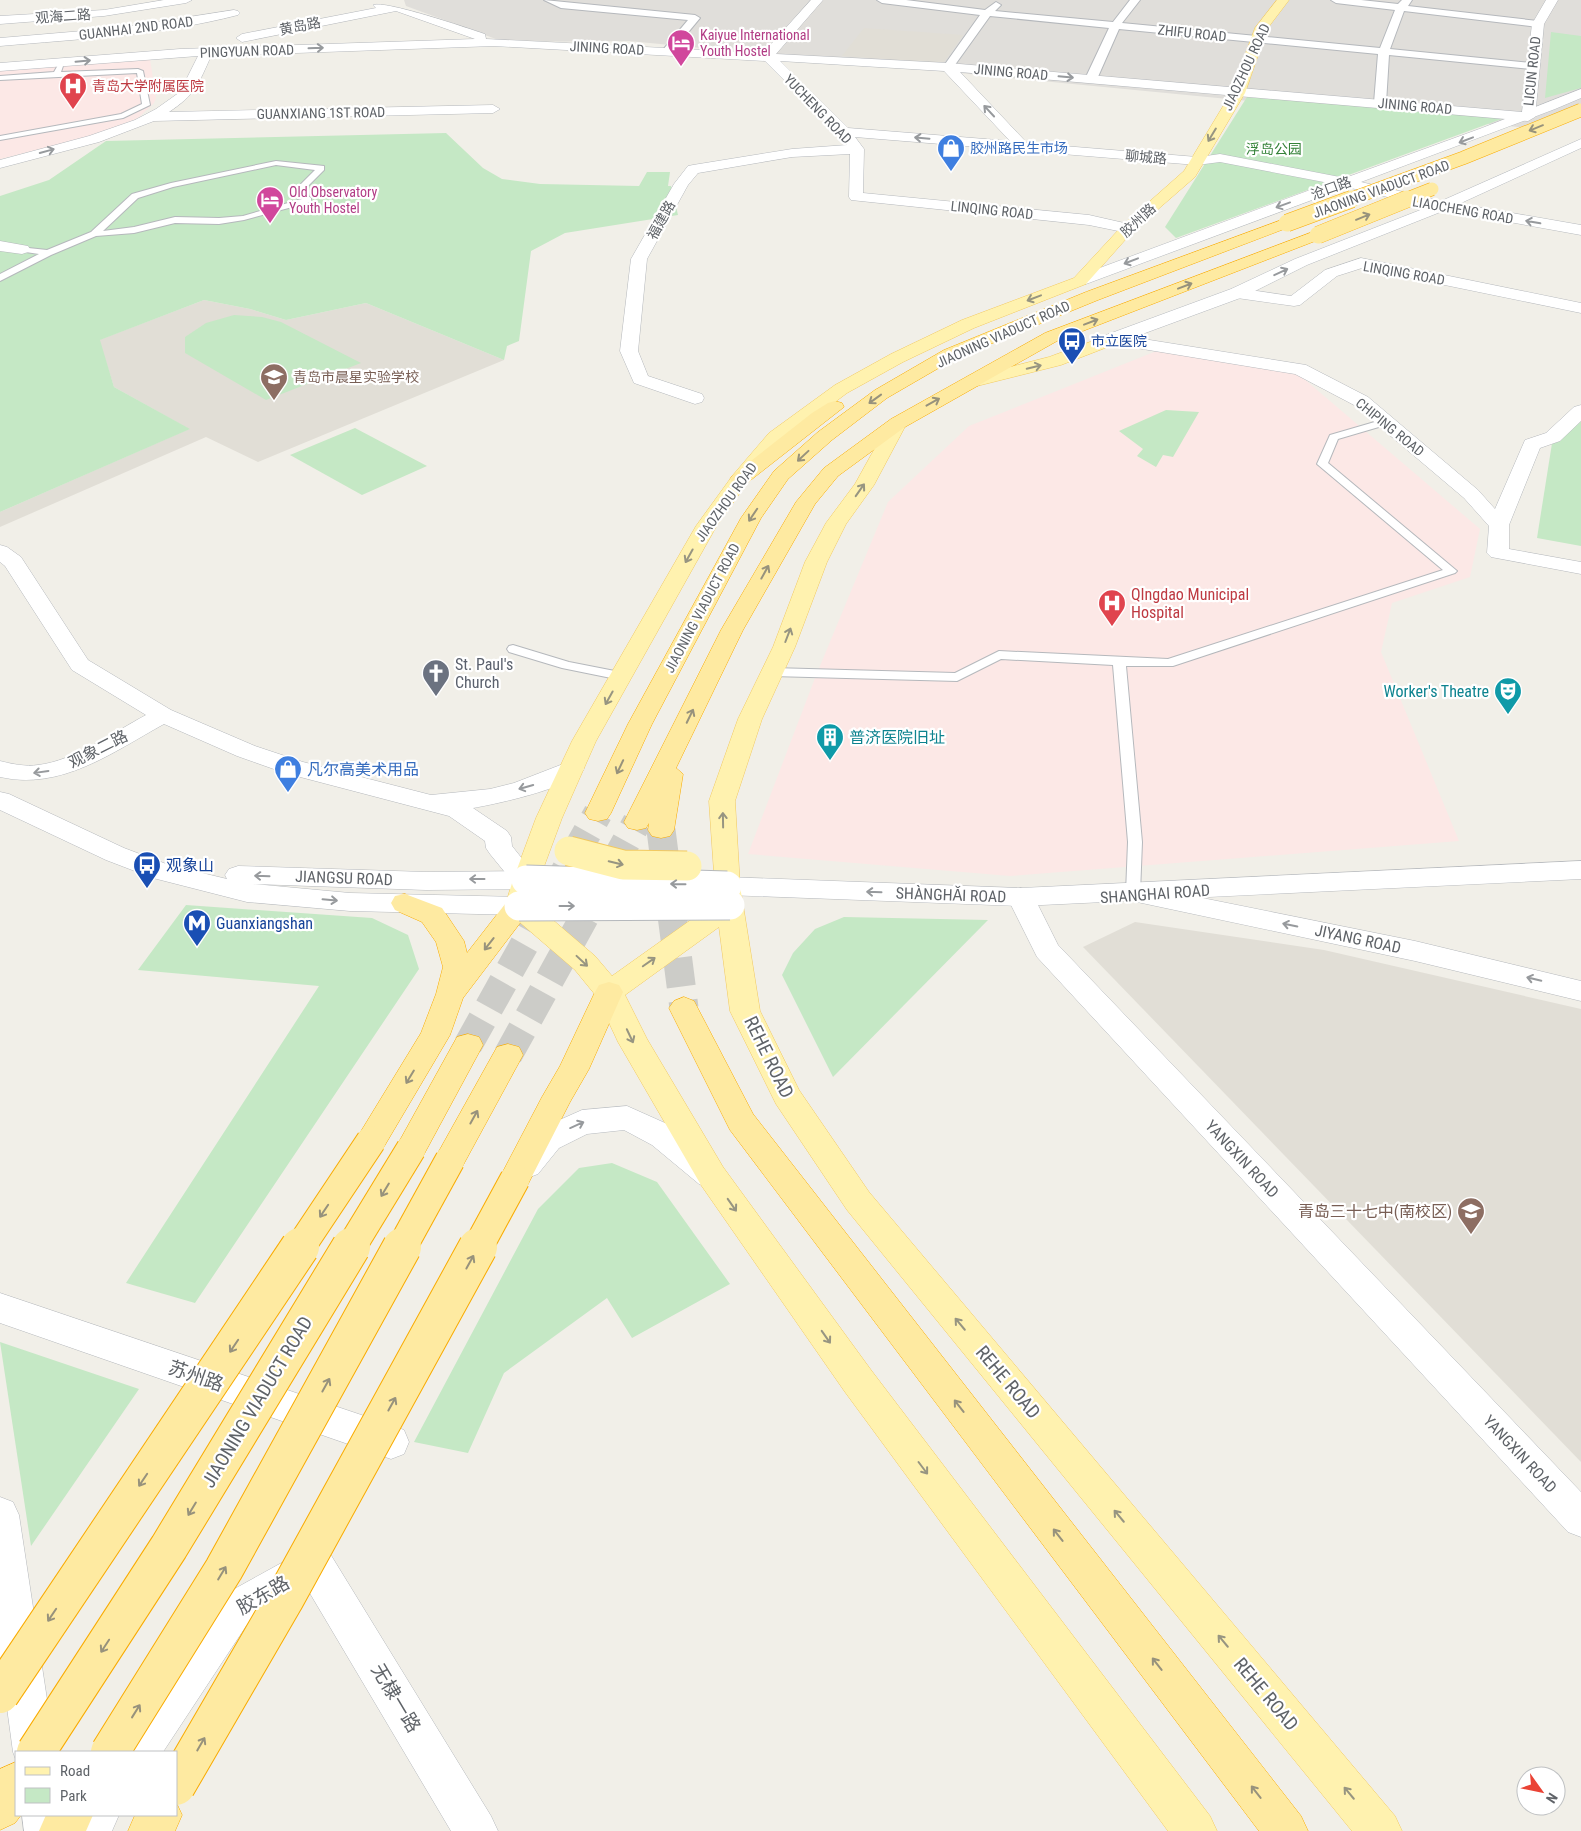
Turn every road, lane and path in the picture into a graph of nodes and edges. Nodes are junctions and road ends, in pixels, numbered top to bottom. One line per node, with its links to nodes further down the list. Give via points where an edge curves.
1 (186, 0): 15 (street, 观海二路, via 104,12)
2 (548, 0): 24 (street, via 561,5 695,18)
3 (817, 0): 27 (street)
4 (882, 0): 14 (street, ZHIFU ROAD)
5 (1001, 0): 14 (street)
6 (1135, 0): 18 (street)
7 (1283, 0): 20 (main road, JIAOZHOU ROAD, via 1261,28)
8 (1336, 0): 12 (street)
9 (1552, 0): 16 (street, LICUN ROAD)
10 (362, 3): 11 (street)
11 (397, 3): 23 (street); 26 (street, 黄岛路, via 229,41)
12 (1404, 4): 16 (street); 25 (street)
13 (217, 6): 17 (street, GUANHAI 2ND ROAD, via 234,13)
14 (987, 13): 18 (street, ZHIFU ROAD); 31 (street)
15 (0, 20)
16 (1538, 24): 29 (street, LICUN ROAD)
17 (178, 25): 22 (street, GUANHAI 2ND ROAD); 26 (street, via 205,45)
18 (1115, 26): 20 (street, ZHIFU ROAD); 34 (street)
19 (1283, 26): 21 (main road, JIAOZHOU ROAD)
20 (1257, 39): 21 (street, ZHIFU ROAD); 36 (main road, JIAOZHOU ROAD)
21 (1274, 41): 25 (street, ZHIFU ROAD); 28 (main road, JIAOZHOU ROAD)
22 (0, 42)
23 (494, 42): 24 (street, JINING ROAD); 26 (street, PINGYUAN ROAD, one-way to 23)
24 (668, 51): 27 (street, JINING ROAD)
25 (1384, 51): 29 (street, ZHIFU ROAD); 39 (street)
26 (206, 52): 32 (street, PINGYUAN ROAD, one-way to 26); 43 (street, GUANXIANG 1ST ROAD, via 181,98)
27 (767, 56): 31 (street, JINING ROAD); 45 (street, YUCHENG ROAD)
28 (1267, 56)
29 (1532, 66): 42 (street, LICUN ROAD)
30 (0, 67): 32 (street, PINGYUAN ROAD)
31 (948, 67): 34 (street, JINING ROAD, one-way to 34); 49 (street, one-way to 31)
32 (59, 68): 33 (lane); 46 (lane, via 141,72 146,105 123,116)
33 (0, 78)
34 (1092, 79): 36 (street, JINING ROAD)
35 (1260, 79): 38 (main road, JIAOZHOU ROAD)
36 (1238, 93): 38 (street, JINING ROAD); 52 (main road, JIAOZHOU ROAD, one-way to 52)
37 (1581, 93): 42 (street, 沧口路)
38 (1255, 98): 39 (street, JINING ROAD)
39 (1380, 103): 42 (street, JINING ROAD)
40 (493, 109): 43 (street, GUANXIANG 1ST ROAD)
41 (1581, 110): 67 (highway, JIAONING VIADUCT ROAD, one-way to 67, bridge, via 1287,223)
42 (1528, 117): 55 (street, 沧口路, one-way to 55)
43 (148, 118): 54 (street, GUANXIANG 1ST ROAD, one-way to 43, via 116,132)
44 (1581, 129): 50 (highway)
45 (844, 132): 49 (street, 聊城路, one-way to 45); 51 (street, YUCHENG ROAD)
46 (0, 138)
47 (1229, 143): 53 (main road)
48 (1581, 144): 59 (street)
49 (1022, 146): 52 (street, 聊城路)
50 (1538, 147)
51 (857, 149): 58 (street, YUCHENG ROAD); 72 (street, 福建路, via 792,153 693,169 680,184 639,259 629,351 640,379)
52 (1197, 161): 53 (street, LIAOCHENG ROAD); 60 (main road, 胶州路, via 1190,174)
53 (1217, 162): 55 (street); 57 (street, LIAOCHENG ROAD)
54 (0, 164)
55 (1346, 182): 57 (street, 沧口路); 59 (street)
56 (1448, 183): 71 (highway, JIAONING VIADUCT ROAD, one-way to 56, bridge, via 1051,338)
57 (1330, 188): 59 (street, LIAOCHENG ROAD); 67 (street, 沧口路, one-way to 67)
58 (856, 197): 60 (street, LINQING ROAD, via 1089,220)
59 (1443, 206): 61 (street, LIAOCHENG ROAD, one-way to 59); 68 (street, one-way to 59, via 1301,262)
60 (1128, 228): 67 (main road, 胶州路)
61 (1581, 230)
62 (94, 234): 62 (lane, via 134,230 175,220 244,218 285,208 308,200 297,192 322,168 276,163 144,193 135,196); 65 (lane)
63 (0, 246): 64 (street)
64 (22, 249): 65 (lane)
65 (48, 253): 66 (lane)
66 (0, 278)
67 (1086, 288): 82 (main road, JIAOZHOU ROAD, one-way to 82, via 968,324 897,358 841,389 776,437 706,526); 89 (highway, JIAONING VIADUCT ROAD, one-way to 89, via 950,354 881,394 825,436 781,476 746,527 640,724)
68 (1237, 293): 69 (street, LINQING ROAD, via 1294,302 1331,273 1361,263); 70 (street)
69 (1581, 308)
70 (1112, 340): 71 (main road, one-way to 70, via 1055,362); 74 (street, CHIPING ROAD, via 1300,369 1361,401)
71 (969, 383): 75 (highway, JIAONING VIADUCT ROAD, one-way to 71)
72 (695, 398)
73 (1581, 411): 76 (street, via 1553,436 1532,444)
74 (1385, 422): 76 (street, CHIPING ROAD, via 1471,494); 80 (lane, via 1334,437 1322,464 1451,571 1169,663)
75 (898, 423): 81 (main road, one-way to 75, via 816,562 836,523 864,486); 84 (highway, JIAONING VIADUCT ROAD, one-way to 75, via 732,630 806,502 831,472)
76 (1499, 525): 78 (street, via 1498,553)
77 (0, 550): 83 (street, via 13,562 80,665)
78 (1581, 568)
79 (513, 649): 82 (lane, via 582,670)
80 (1119, 662): 81 (lane, via 999,656 957,677); 97 (lane, via 1135,842)
81 (772, 672): 93 (main road, one-way to 81, via 722,801 750,719)
82 (621, 676): 86 (main road, JIAOZHOU ROAD, one-way to 86, via 584,741)
83 (163, 715): 85 (street, 观象二路, one-way to 85, via 67,766 39,773); 88 (street, via 294,768)
84 (674, 748): 91 (highway, JIAONING VIADUCT ROAD); 92 (highway)
85 (0, 769)
86 (572, 770): 88 (street, one-way to 88, via 499,795 456,802); 90 (main road, JIAOZHOU ROAD)
87 (0, 800): 95 (street, JIANGSU ROAD, via 115,854)
88 (420, 800): 96 (street, via 458,810 498,837)
89 (598, 813)
90 (549, 818): 93 (main road, one-way to 93, bridge, via 553,838 569,851 623,865 687,866 707,858); 96 (main road, JIAOZHOU ROAD)
91 (637, 822)
92 (661, 830)
93 (723, 845): 98 (main road)
94 (1581, 870): 97 (street, SHANGHAI ROAD)
95 (162, 872): 96 (street, JIANGSU ROAD, one-way to 95, via 426,881); 100 (street, JIANGSU ROAD, one-way to 100, via 247,893)
96 (522, 893): 98 (street, SHANGHAI ROAD, bridge); 100 (street, JIANGSU ROAD); 102 (main road, one-way to 102); 103 (highway, one-way to 103)
97 (1133, 893): 99 (street, SHANGHAI ROAD); 101 (street, JIYANG ROAD, one-way to 97, via 1415,951)
98 (729, 895): 99 (street, SHANGHAI ROAD, via 984,912); 102 (main road, one-way to 98); 133 (main road, REHE ROAD, one-way to 98, via 858,1201 787,1096 746,1011)
99 (1024, 902): 112 (street, YANGXIN ROAD, via 1046,950)
100 (405, 903): 103 (highway, via 432,915 450,941 457,967)
101 (1581, 991)
102 (610, 992): 107 (main road, one-way to 107, via 633,1042); 108 (highway, via 574,1069)
103 (450, 995): 114 (highway, one-way to 114, bridge, via 436,1035 371,1141)
104 (684, 1008): 132 (highway, one-way to 104, via 741,1122)
105 (468, 1045): 116 (highway, JIAONING VIADUCT ROAD, one-way to 116, bridge, via 411,1149 169,1547)
106 (508, 1055): 117 (highway, one-way to 106, bridge, via 224,1569)
107 (712, 1176): 108 (street, one-way to 107, via 548,1139 582,1122 627,1118 663,1136); 131 (main road, one-way to 131, via 858,1381)
108 (515, 1179): 119 (highway, one-way to 108, bridge, via 284,1600)
109 (0, 1308): 110 (street, 苏州路)
110 (391, 1442): 113 (street, 胶东路)
111 (0, 1515): 115 (street)
112 (1581, 1519)
113 (315, 1565): 118 (street, 胶东路, via 232,1612); 130 (street, 无棣一路)
114 (0, 1694)
115 (35, 1751)
116 (36, 1751)
117 (111, 1751)
118 (139, 1751)
119 (178, 1783)
120 (15, 1785): 121 (highway)
121 (0, 1808)
122 (44, 1816): 126 (street)
123 (70, 1816): 127 (highway)
124 (96, 1816): 128 (street)
125 (159, 1816): 129 (highway)
126 (46, 1831)
127 (61, 1831)
128 (86, 1831)
129 (150, 1831)
130 (476, 1831)
131 (1195, 1831)
132 (1286, 1831)
133 (1380, 1831)

